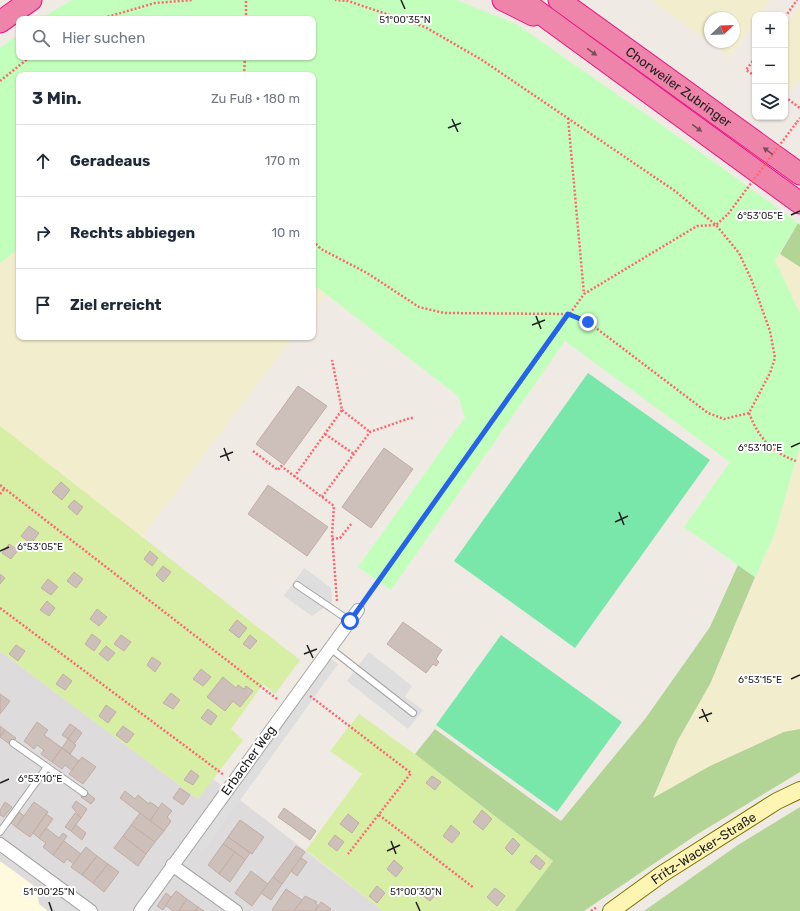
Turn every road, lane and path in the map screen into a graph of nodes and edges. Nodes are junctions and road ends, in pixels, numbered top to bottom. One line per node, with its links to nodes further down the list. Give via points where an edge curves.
1 (31, 0): 12 (highway)
2 (193, 0): 10 (path, via 155,3)
3 (246, 0): 11 (path)
4 (335, 0): 22 (path, via 348,1 425,27 482,60)
5 (503, 0): 13 (highway, Chorweiler Zubringer)
6 (522, 0): 13 (highway, Chorweiler Zubringer)
7 (558, 0): 24 (highway, Chorweiler Zubringer, one-way to 7)
8 (797, 0): 9 (path)
9 (788, 13)
10 (110, 16)
11 (246, 16)
12 (0, 22)
13 (560, 29): 25 (highway, Chorweiler Zubringer, one-way to 25)
14 (26, 60): 19 (path)
15 (245, 60): 17 (path)
16 (752, 62): 18 (path, via 746,70)
17 (244, 72)
18 (752, 74)
19 (0, 81)
20 (788, 100): 21 (path)
21 (800, 108)
22 (568, 117): 26 (path, via 675,191); 28 (path)
23 (800, 118): 26 (path, bridge, via 728,214)
24 (800, 174)
25 (800, 203)
26 (716, 225): 28 (path, via 697,226); 32 (path, via 739,253 770,331 774,358 770,373)
27 (316, 244): 29 (path, via 419,307 444,313)
28 (584, 294): 29 (path)
29 (568, 314): 32 (path, via 588,322 708,413 724,419); 48 (path)
30 (332, 360): 31 (path)
31 (342, 410): 34 (path); 35 (path)
32 (749, 413): 38 (path, via 767,444 781,455)
33 (414, 418): 34 (path)
34 (370, 432): 37 (path)
35 (325, 434): 37 (path); 39 (path)
36 (253, 450): 39 (path, via 278,470 280,466)
37 (354, 454): 43 (path)
38 (796, 461)
39 (294, 477): 43 (path)
40 (0, 485): 41 (path)
41 (4, 489): 42 (path); 51 (path)
42 (0, 494)
43 (322, 497): 45 (path, via 334,506)
44 (352, 523): 45 (path, via 340,538)
45 (332, 540): 48 (path, via 337,603)
46 (297, 585): 48 (lane)
47 (0, 608): 55 (path)
48 (354, 616): 49 (street, Erbacher Weg)
49 (330, 648): 50 (street, Erbacher Weg); 52 (lane)
50 (300, 688): 51 (street, Erbacher Weg); 58 (path, via 411,773)
51 (287, 707): 55 (street, Erbacher Weg)
52 (413, 713)
53 (13, 743): 54 (lane)
54 (47, 767): 57 (lane); 59 (lane)
55 (233, 782): 62 (street, Erbacher Weg)
56 (800, 790): 67 (street, Fritz-Wacker-Straße, via 777,800 662,874)
57 (84, 793)
58 (378, 815): 61 (path); 63 (path)
59 (0, 832)
60 (0, 844): 64 (street)
61 (348, 854)
62 (172, 865): 65 (street, Erbacher Weg); 66 (street)
63 (474, 888)
64 (91, 911)
65 (140, 911)
66 (236, 911)
67 (611, 911)

